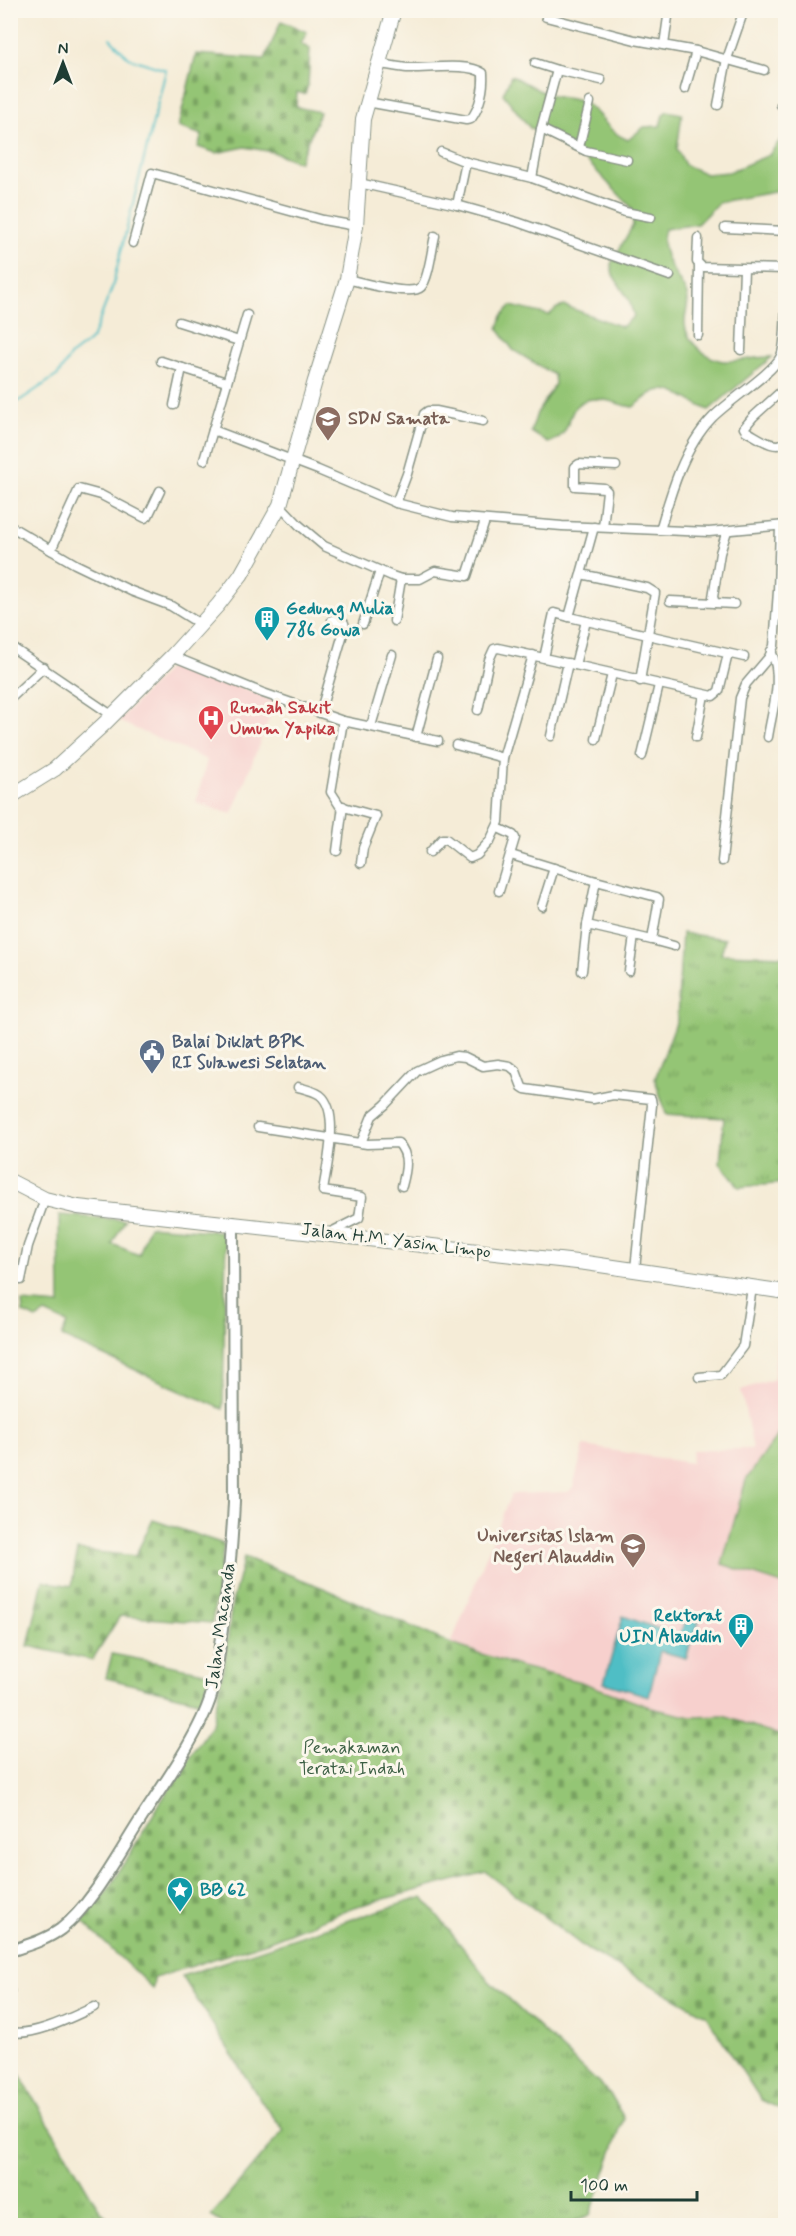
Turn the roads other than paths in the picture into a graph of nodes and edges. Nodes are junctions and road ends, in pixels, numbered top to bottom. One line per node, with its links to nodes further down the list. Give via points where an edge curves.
1 (394, 10): 9 (main road)
2 (669, 10): 5 (street)
3 (744, 10): 7 (street)
4 (546, 17): 5 (street)
5 (664, 45): 6 (street)
6 (696, 51): 7 (street); 13 (street)
7 (727, 58): 11 (street); 16 (street)
8 (535, 63): 10 (street)
9 (379, 64): 14 (main road); 14 (street, via 479,70 483,73 480,101 476,113 466,120)
10 (557, 70): 12 (street); 17 (street)
11 (764, 70)
12 (601, 80)
13 (685, 88)
14 (367, 102): 23 (main road)
15 (590, 102): 18 (street)
16 (718, 105)
17 (541, 129): 18 (street); 22 (street)
18 (579, 147): 20 (street)
19 (441, 152): 21 (street)
20 (627, 160)
21 (466, 162): 22 (street); 24 (street)
22 (532, 178): 25 (street)
23 (359, 183): 24 (street); 26 (main road)
24 (457, 205): 35 (street)
25 (651, 218)
26 (356, 226): 31 (street, via 152,173); 36 (main road)
27 (725, 228): 28 (street)
28 (786, 231)
29 (435, 236): 36 (street, via 424,281 415,291)
30 (698, 237): 32 (street)
31 (133, 243)
32 (699, 266): 33 (street); 40 (street)
33 (744, 269): 34 (street); 42 (street)
34 (786, 269)
35 (670, 276)
36 (346, 279): 52 (main road)
37 (786, 287): 61 (street, via 780,357 701,431 677,477)
38 (247, 315): 41 (street)
39 (179, 322): 41 (street)
40 (698, 335)
41 (239, 340): 45 (street)
42 (741, 350)
43 (161, 361): 44 (street)
44 (182, 368): 45 (street); 47 (street)
45 (226, 382): 49 (street)
46 (786, 387): 50 (street, via 744,428 774,446)
47 (174, 405)
48 (483, 421): 55 (street, via 436,411 424,414)
49 (213, 430): 51 (street); 52 (street)
50 (786, 442)
51 (204, 460)
52 (293, 461): 55 (street); 56 (main road)
53 (616, 466): 60 (street, via 575,466 575,486 607,491)
54 (160, 491): 63 (street, via 145,518 101,495 80,489)
55 (396, 502): 57 (street)
56 (280, 505): 64 (street, via 324,546); 74 (main road, via 241,575)
57 (485, 521): 60 (street); 66 (street, via 467,576 435,571 420,579)
58 (10, 526): 63 (street)
59 (783, 526): 62 (street); 78 (street)
60 (598, 527): 61 (street); 65 (street)
61 (660, 530): 62 (street)
62 (727, 531): 68 (street, via 719,560)
63 (51, 550): 74 (street, via 131,591 171,606)
64 (380, 571): 66 (street); 75 (street)
65 (581, 574): 70 (street); 76 (street, via 652,590 655,596)
66 (401, 579): 72 (street)
67 (670, 601): 68 (street)
68 (715, 603): 69 (street)
69 (734, 604)
70 (569, 617): 73 (street); 84 (street, via 554,613)
71 (332, 620): 94 (street, via 344,623 345,627)
72 (394, 621)
73 (586, 621): 76 (street); 86 (street)
74 (200, 624): 82 (main road)
75 (363, 624)
76 (649, 636): 79 (street); 89 (street)
77 (10, 646): 87 (street)
78 (771, 651): 101 (street, via 777,676); 113 (street, via 740,698)
79 (728, 654): 83 (street); 91 (street, via 718,693)
80 (392, 655): 97 (street)
81 (533, 655): 84 (street); 93 (street, via 494,649); 106 (street)
82 (172, 656): 94 (street); 95 (main road)
83 (744, 657)
84 (544, 658): 86 (street)
85 (437, 660): 98 (street)
86 (572, 664): 88 (street); 99 (street)
87 (44, 667): 92 (street); 95 (street)
88 (612, 674): 89 (street); 102 (street)
89 (640, 681): 90 (street)
90 (659, 685): 91 (street); 105 (street)
91 (704, 695): 100 (street)
92 (10, 699)
93 (478, 710)
94 (320, 713): 96 (street)
95 (113, 716): 107 (main road, via 56,769)
96 (343, 721): 97 (street); 108 (street, via 331,792)
97 (371, 726): 98 (street)
98 (416, 736): 103 (street)
99 (551, 736)
100 (696, 737)
101 (768, 737)
102 (596, 739)
103 (438, 741)
104 (456, 745): 106 (street)
105 (642, 756)
106 (503, 758): 109 (street)
107 (10, 796)
108 (343, 806): 110 (street); 114 (street, via 376,816 363,848)
109 (498, 828): 111 (street, via 473,858 444,838); 112 (street, via 515,836)
110 (337, 851)
111 (430, 852)
112 (511, 855): 115 (street); 117 (street)
113 (722, 861)
114 (362, 863)
115 (554, 868): 116 (street); 118 (street)
116 (596, 881): 119 (street); 121 (street, via 659,898)
117 (499, 891)
118 (542, 906)
119 (587, 926): 120 (street); 123 (street)
120 (634, 936): 121 (street); 124 (street)
121 (652, 940): 122 (street)
122 (674, 946)
123 (582, 971)
124 (629, 971)
125 (298, 1087): 127 (street, via 322,1096 327,1104)
126 (258, 1127): 127 (street)
127 (331, 1139): 128 (street); 133 (street, via 323,1191 362,1197 359,1218)
128 (361, 1143): 130 (street, via 393,1142 401,1146 406,1164); 134 (street, via 372,1116 417,1071 456,1056 483,1066 510,1066 525,1089 593,1099 613,1095 651,1099)
129 (10, 1180): 131 (main road, Jalan H.M. Yasin Limpo)
130 (402, 1186)
131 (45, 1199): 132 (main road, Jalan H.M. Yasin Limpo, via 78,1207); 135 (street)
132 (233, 1223): 133 (main road, Jalan H.M. Yasin Limpo); 139 (street, Jalan Macanda, via 234,1502 219,1655 211,1697 162,1785 88,1900 60,1929)
133 (329, 1233): 134 (main road, Jalan H.M. Yasin Limpo)
134 (635, 1269): 136 (main road, Jalan H.M. Yasin Limpo)
135 (21, 1280)
136 (752, 1288): 137 (main road, Jalan H.M. Yasin Limpo); 138 (street, via 744,1346 721,1375)
137 (786, 1292)
138 (699, 1377)
139 (10, 1951)
140 (93, 2007): 141 (street, via 24,2033)
141 (10, 2032)

